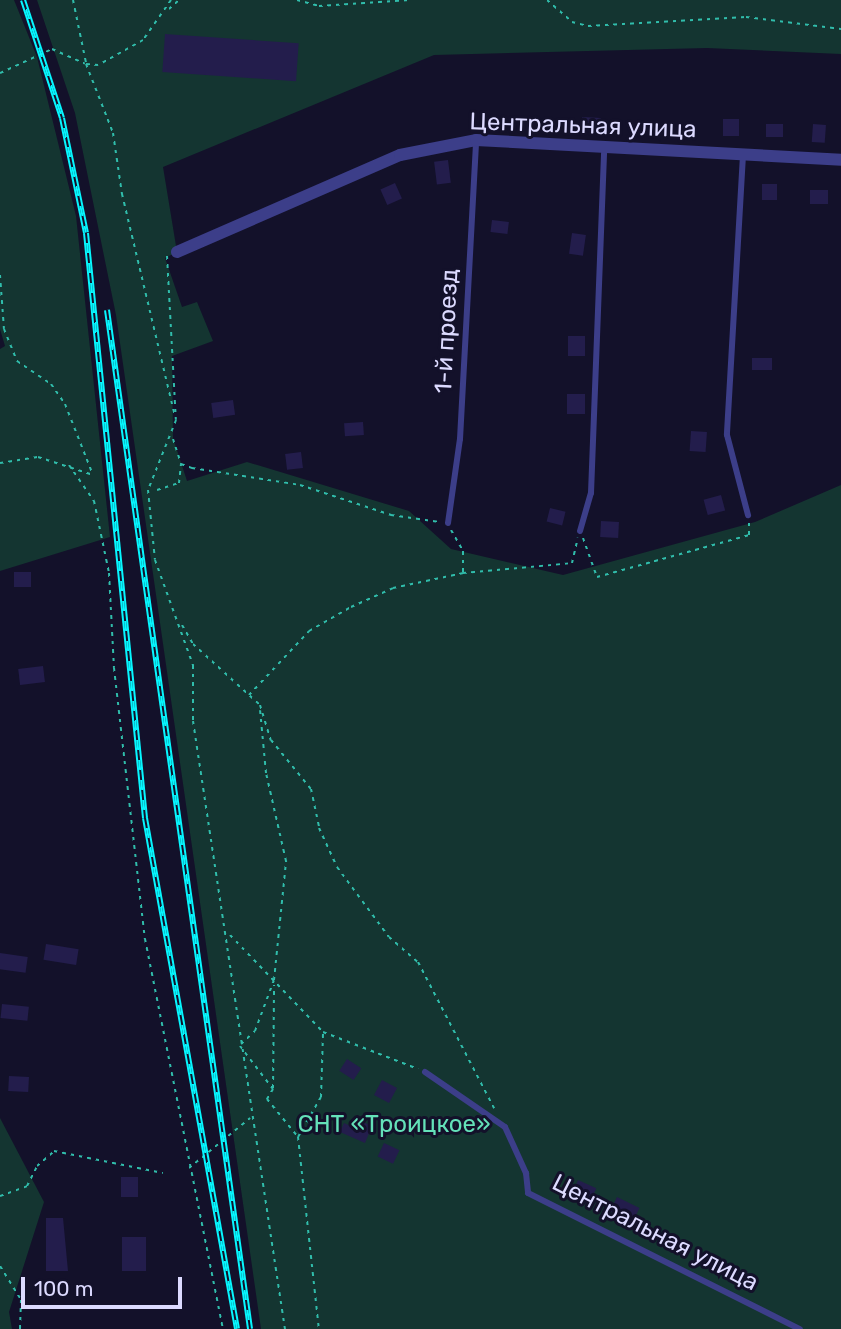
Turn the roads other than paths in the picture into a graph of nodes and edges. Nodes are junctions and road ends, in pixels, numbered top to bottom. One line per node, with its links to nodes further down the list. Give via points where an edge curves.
1 (476, 140): 2 (street, Центральная улица); 5 (street, Центральная улица, via 400,155); 7 (lane, 1-й проезд, via 460,439)
2 (604, 146): 3 (street, Центральная улица); 8 (lane, via 591,493)
3 (743, 153): 4 (street, Центральная улица); 6 (lane, via 727,435)
4 (841, 160)
5 (177, 252)
6 (748, 515)
7 (448, 523)
8 (580, 531)
9 (425, 1072): 10 (lane, Центральная улица, via 505,1127 526,1173 528,1193)
10 (800, 1329)

